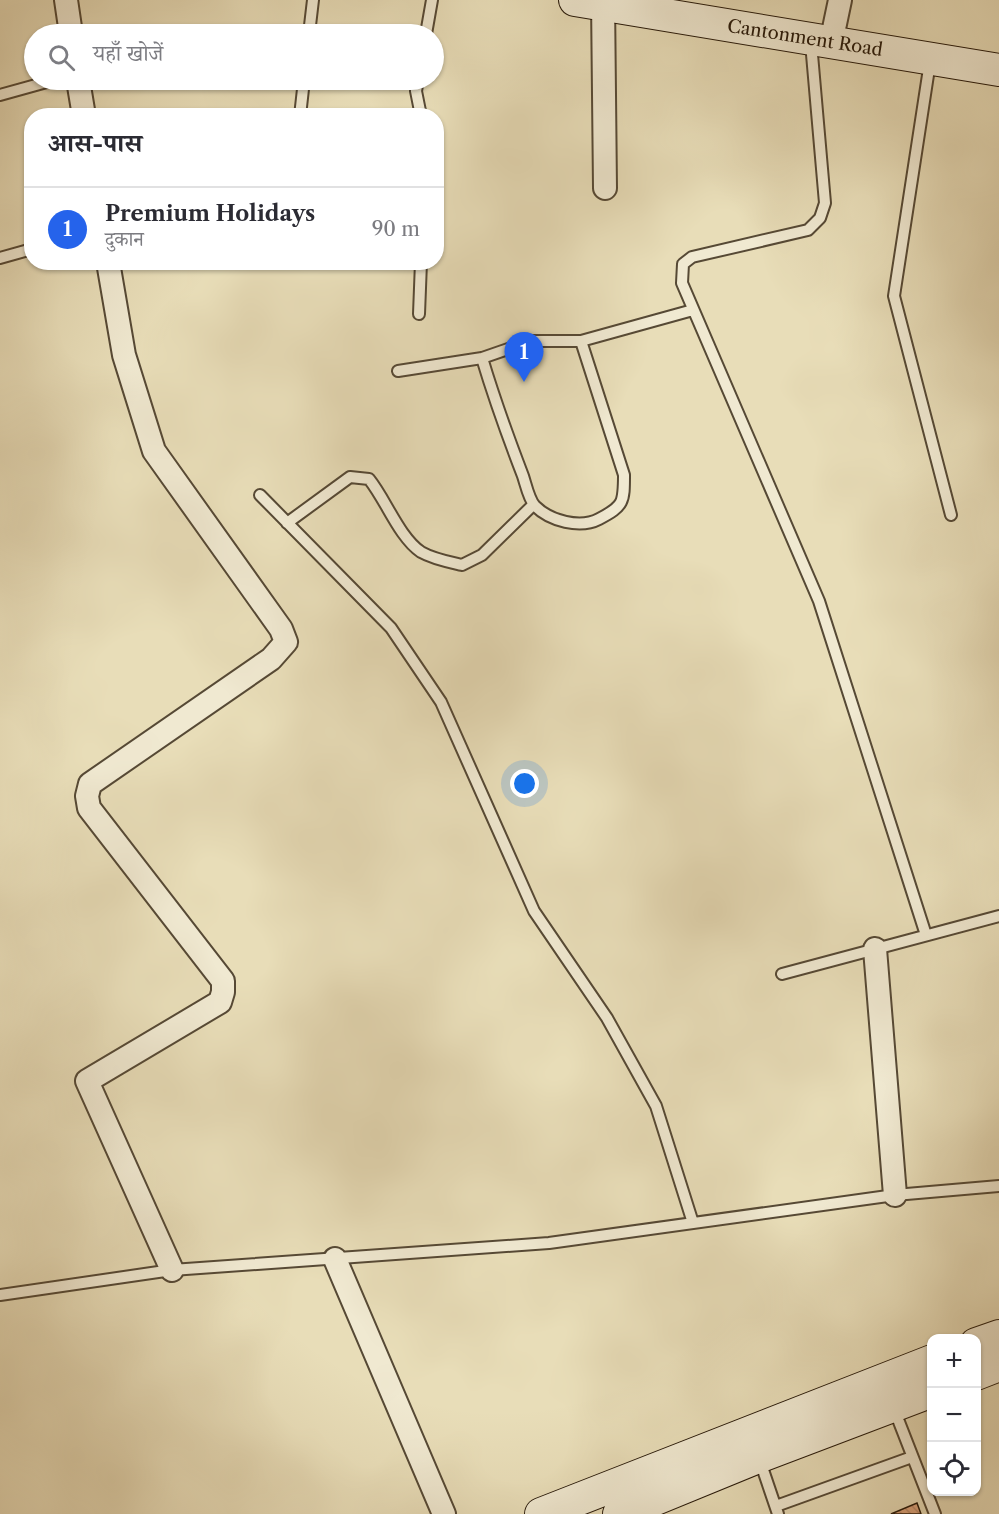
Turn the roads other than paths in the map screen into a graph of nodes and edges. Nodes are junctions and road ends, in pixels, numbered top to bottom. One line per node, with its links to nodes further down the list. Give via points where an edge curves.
1 (66, 0): 6 (street)
2 (313, 0): 7 (lane)
3 (432, 0): 8 (lane)
4 (840, 0): 9 (street)
5 (594, 2): 9 (street, Cantonment Road); 20 (street)
6 (70, 24)
7 (310, 24)
8 (428, 24)
9 (821, 41): 10 (street, Cantonment Road); 25 (lane, via 825,203 820,218 808,230 692,257 683,264 682,283)
10 (930, 59): 11 (street, Cantonment Road); 32 (lane, via 894,296)
11 (999, 70)
12 (24, 88): 16 (lane)
13 (80, 90): 17 (street)
14 (303, 90): 18 (lane)
15 (416, 90): 19 (lane)
16 (0, 95)
17 (83, 108)
18 (301, 108)
19 (419, 108)
20 (605, 188)
21 (24, 251): 22 (lane)
22 (0, 258)
23 (109, 270): 42 (street, via 124,356 154,451 281,629 286,642 271,659 90,784 87,796 89,807 223,981 220,1002 87,1081)
24 (421, 270): 26 (lane)
25 (693, 310): 27 (lane); 35 (lane, via 819,601)
26 (419, 314)
27 (581, 341): 28 (lane, via 531,341); 31 (lane, via 624,475 624,496 616,510 594,521 570,523)
28 (482, 358): 29 (lane); 31 (lane)
29 (398, 371)
30 (260, 495): 33 (lane)
31 (533, 505): 33 (lane, via 482,555 462,565 421,552 405,535 369,479 350,477)
32 (951, 515)
33 (287, 523): 40 (lane, via 390,628 441,702 534,911 607,1018 656,1106)
34 (999, 915): 35 (lane)
35 (926, 935): 36 (lane)
36 (875, 949): 37 (lane); 39 (street)
37 (782, 974)
38 (999, 1186): 39 (lane)
39 (895, 1195): 40 (lane)
40 (693, 1223): 41 (lane, via 549,1244)
41 (335, 1259): 42 (lane); 54 (street)
42 (172, 1270): 43 (lane)
43 (0, 1295)
44 (999, 1336): 45 (street)
45 (981, 1342)
46 (927, 1363): 51 (street)
47 (999, 1365): 48 (street)
48 (981, 1372)
49 (927, 1393): 50 (street)
50 (893, 1406): 51 (street); 52 (lane)
51 (754, 1445): 53 (lane); 55 (street); 56 (street)
52 (912, 1457): 53 (lane); 57 (lane)
53 (777, 1510)
54 (444, 1514)
55 (541, 1514)
56 (619, 1514)
57 (936, 1514)

